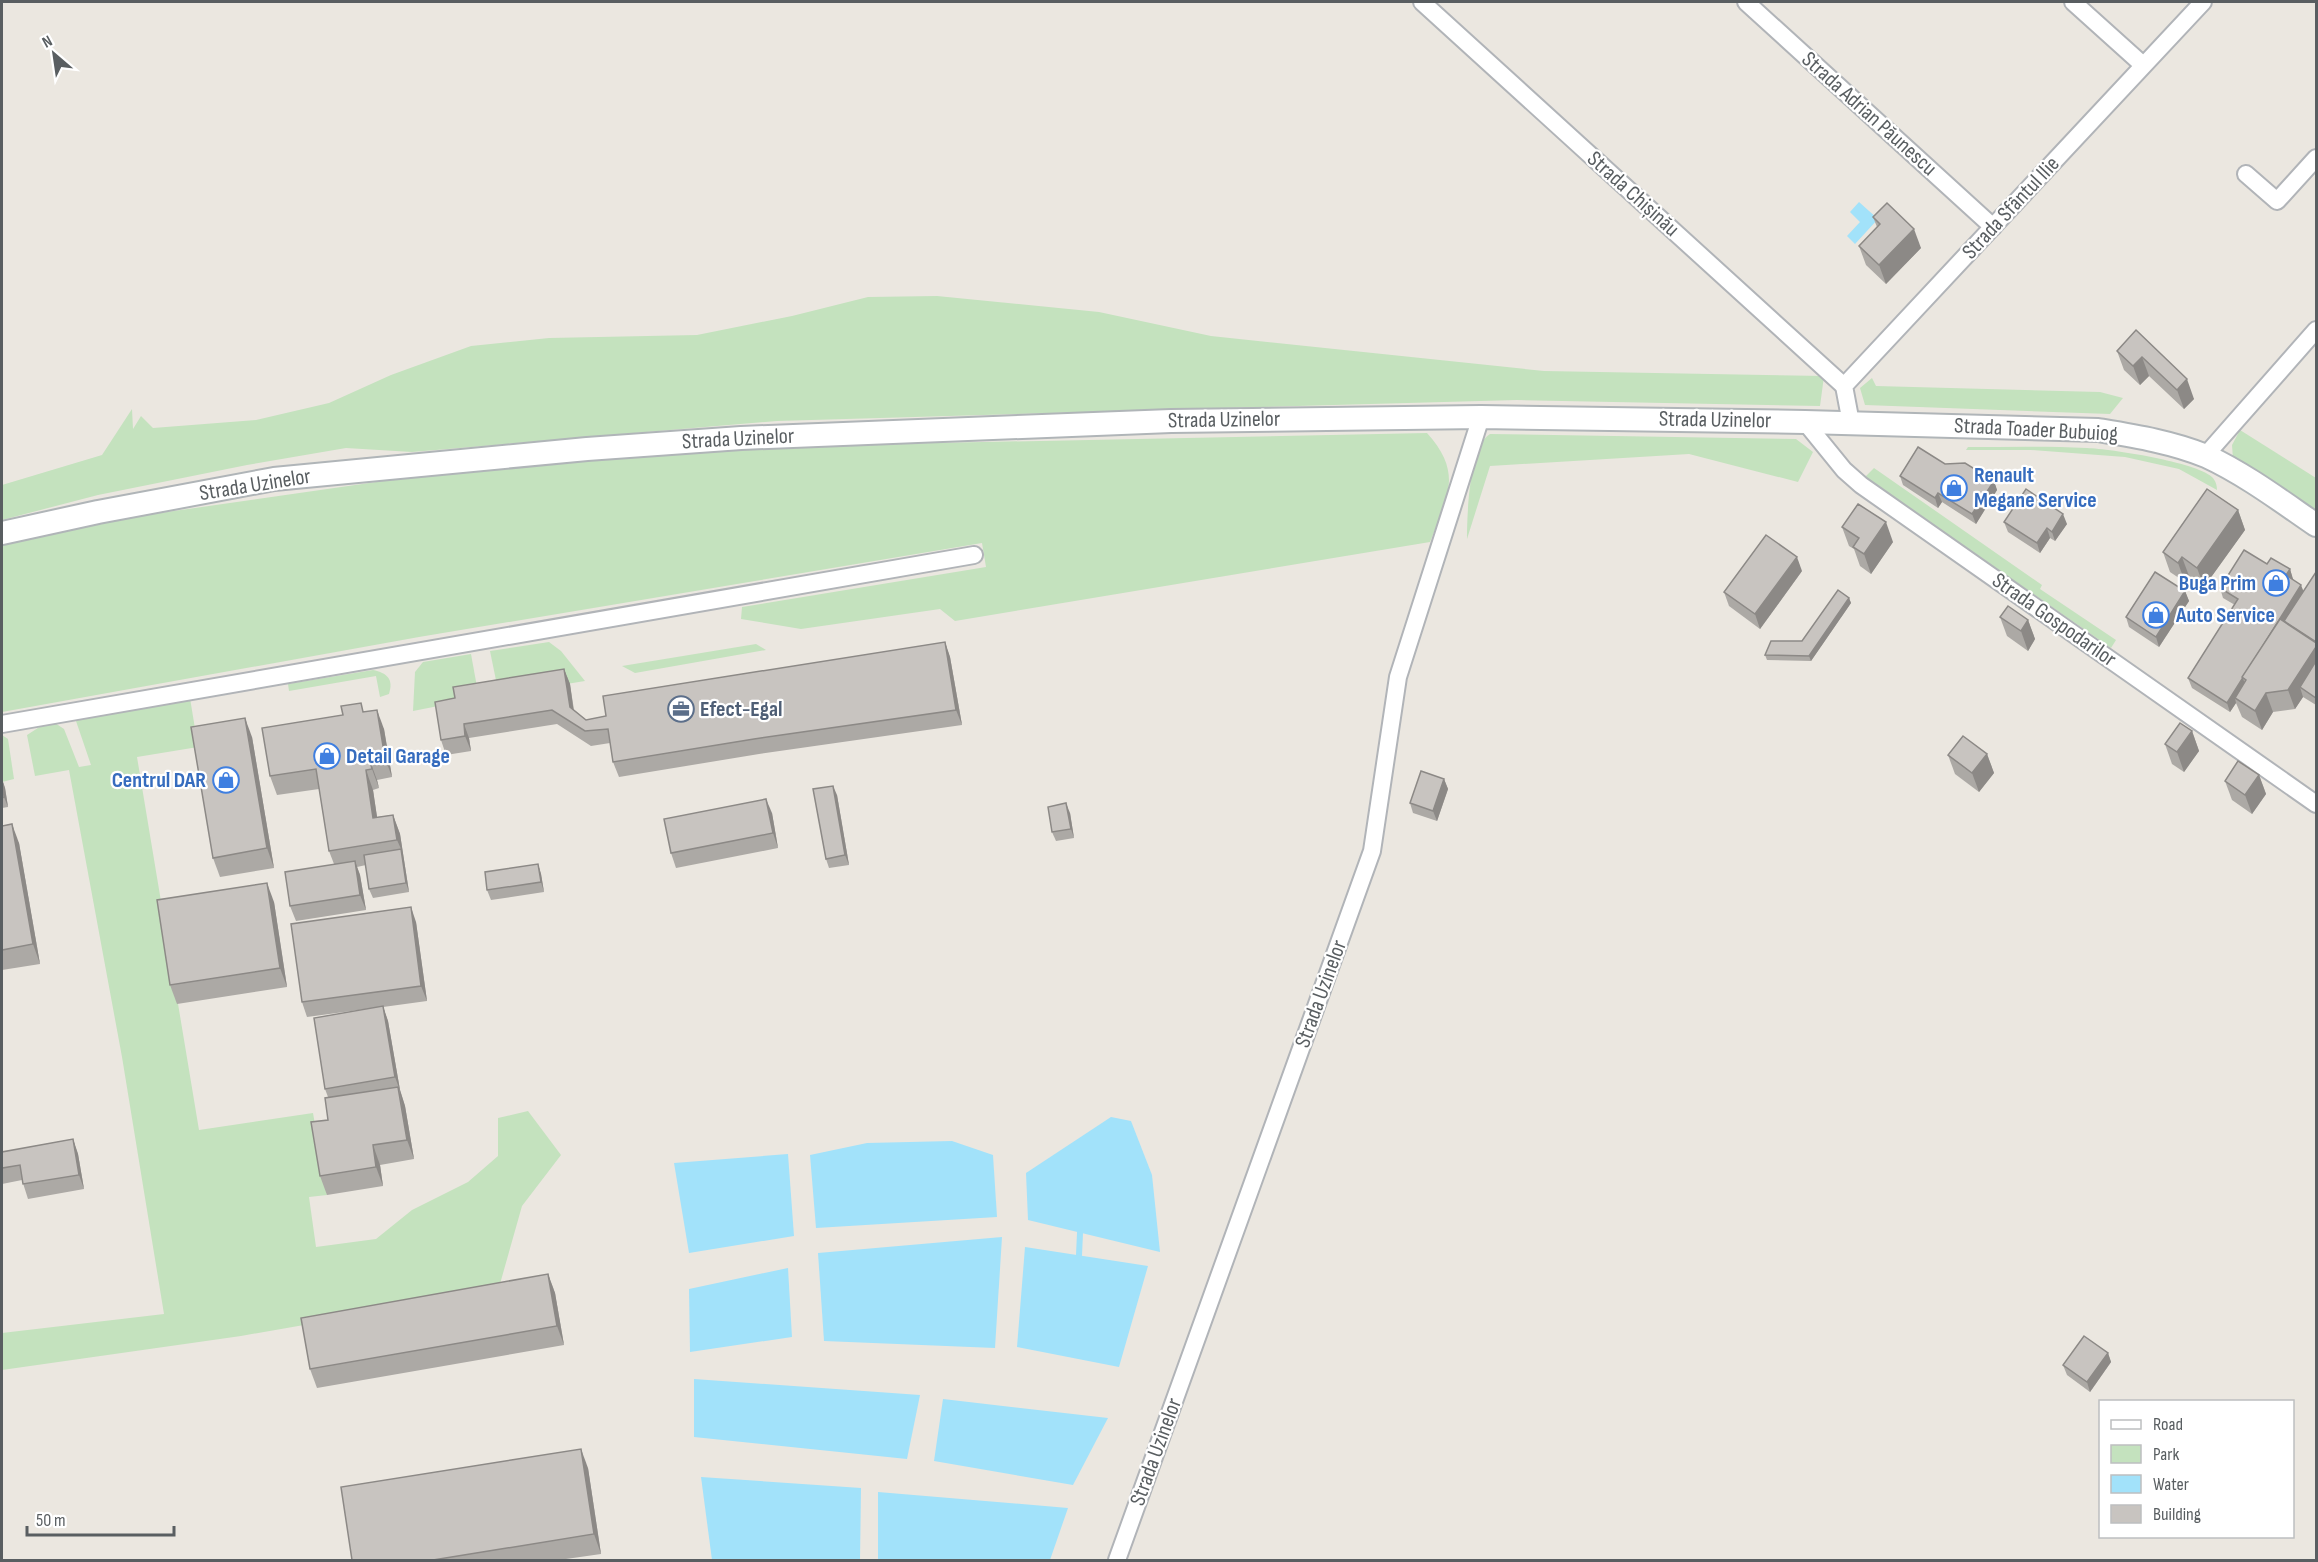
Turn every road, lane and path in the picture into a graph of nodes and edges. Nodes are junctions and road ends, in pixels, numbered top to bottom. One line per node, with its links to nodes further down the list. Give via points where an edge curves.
1 (1422, 2): 10 (street, Strada Chișinău)
2 (1746, 2): 8 (street, Strada Adrian Păunescu)
3 (2073, 2): 5 (street)
4 (2203, 2): 5 (street, Strada Sfântul Ilie)
5 (2143, 65): 8 (street, Strada Sfântul Ilie)
6 (2316, 158): 7 (street, via 2277,201)
7 (2246, 174)
8 (1993, 227): 10 (street, Strada Sfântul Ilie)
9 (2316, 330): 14 (street)
10 (1844, 386): 13 (street)
11 (1482, 417): 12 (street, Strada Uzinelor); 16 (street, Strada Uzinelor, via 904,430 586,449 274,479); 20 (street, Strada Uzinelor, via 1398,677 1372,851)
12 (1805, 422): 13 (street, Strada Toader Bubuiog); 19 (street, Strada Gospodarilor, via 1861,485)
13 (1851, 423): 14 (street, Strada Toader Bubuiog, via 2098,430)
14 (2205, 456): 15 (street, Strada Toader Bubuiog)
15 (2316, 525)
16 (2, 533)
17 (974, 555): 18 (street)
18 (2, 724)
19 (2316, 804)
20 (1117, 1560)

